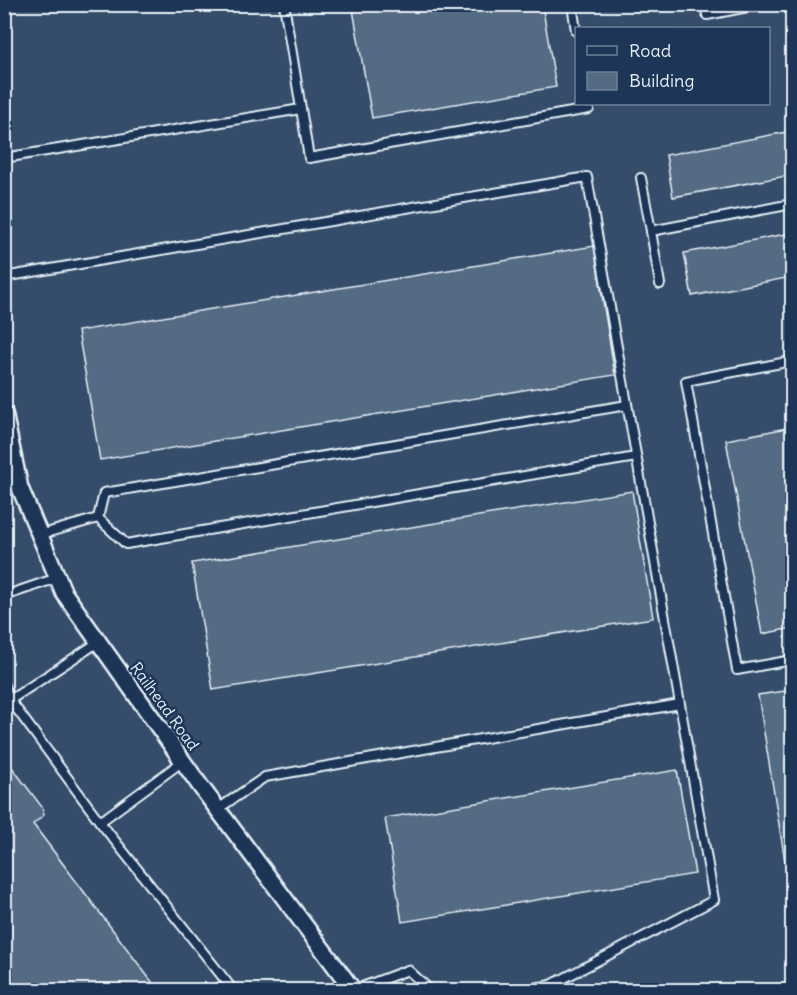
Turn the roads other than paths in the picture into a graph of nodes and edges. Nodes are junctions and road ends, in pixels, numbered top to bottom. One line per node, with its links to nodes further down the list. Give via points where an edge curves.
1 (284, 4): 7 (lane)
2 (572, 4): 5 (lane)
3 (705, 4): 4 (lane, via 707,15)
4 (763, 4)
5 (575, 27)
6 (588, 105): 7 (lane, via 589,109 309,158)
7 (301, 110): 8 (lane)
8 (4, 158)
9 (641, 178): 11 (lane)
10 (792, 204): 11 (lane)
11 (651, 231): 13 (lane)
12 (4, 277): 15 (lane, via 587,177)
13 (660, 284)
14 (792, 361): 23 (lane, via 686,381 737,670)
15 (627, 405): 17 (lane); 18 (lane, via 104,493)
16 (4, 413): 19 (street, Railhead Road, via 20,488)
17 (636, 457): 18 (lane, via 126,544); 26 (lane)
18 (98, 518): 19 (lane)
19 (39, 535): 20 (street, Railhead Road)
20 (57, 578): 21 (lane); 22 (street, Railhead Road)
21 (4, 596)
22 (98, 643): 25 (lane); 27 (street, Railhead Road)
23 (792, 660)
24 (4, 686): 25 (lane)
25 (7, 702): 29 (lane)
26 (680, 704): 28 (lane, via 265,777); 33 (lane, via 714,900 551,985)
27 (183, 761): 28 (street, Railhead Road); 29 (lane)
28 (218, 809): 31 (street, Railhead Road)
29 (100, 822): 30 (lane)
30 (233, 990)
31 (353, 990): 32 (lane, via 408,970)
32 (430, 990)
33 (523, 990)

